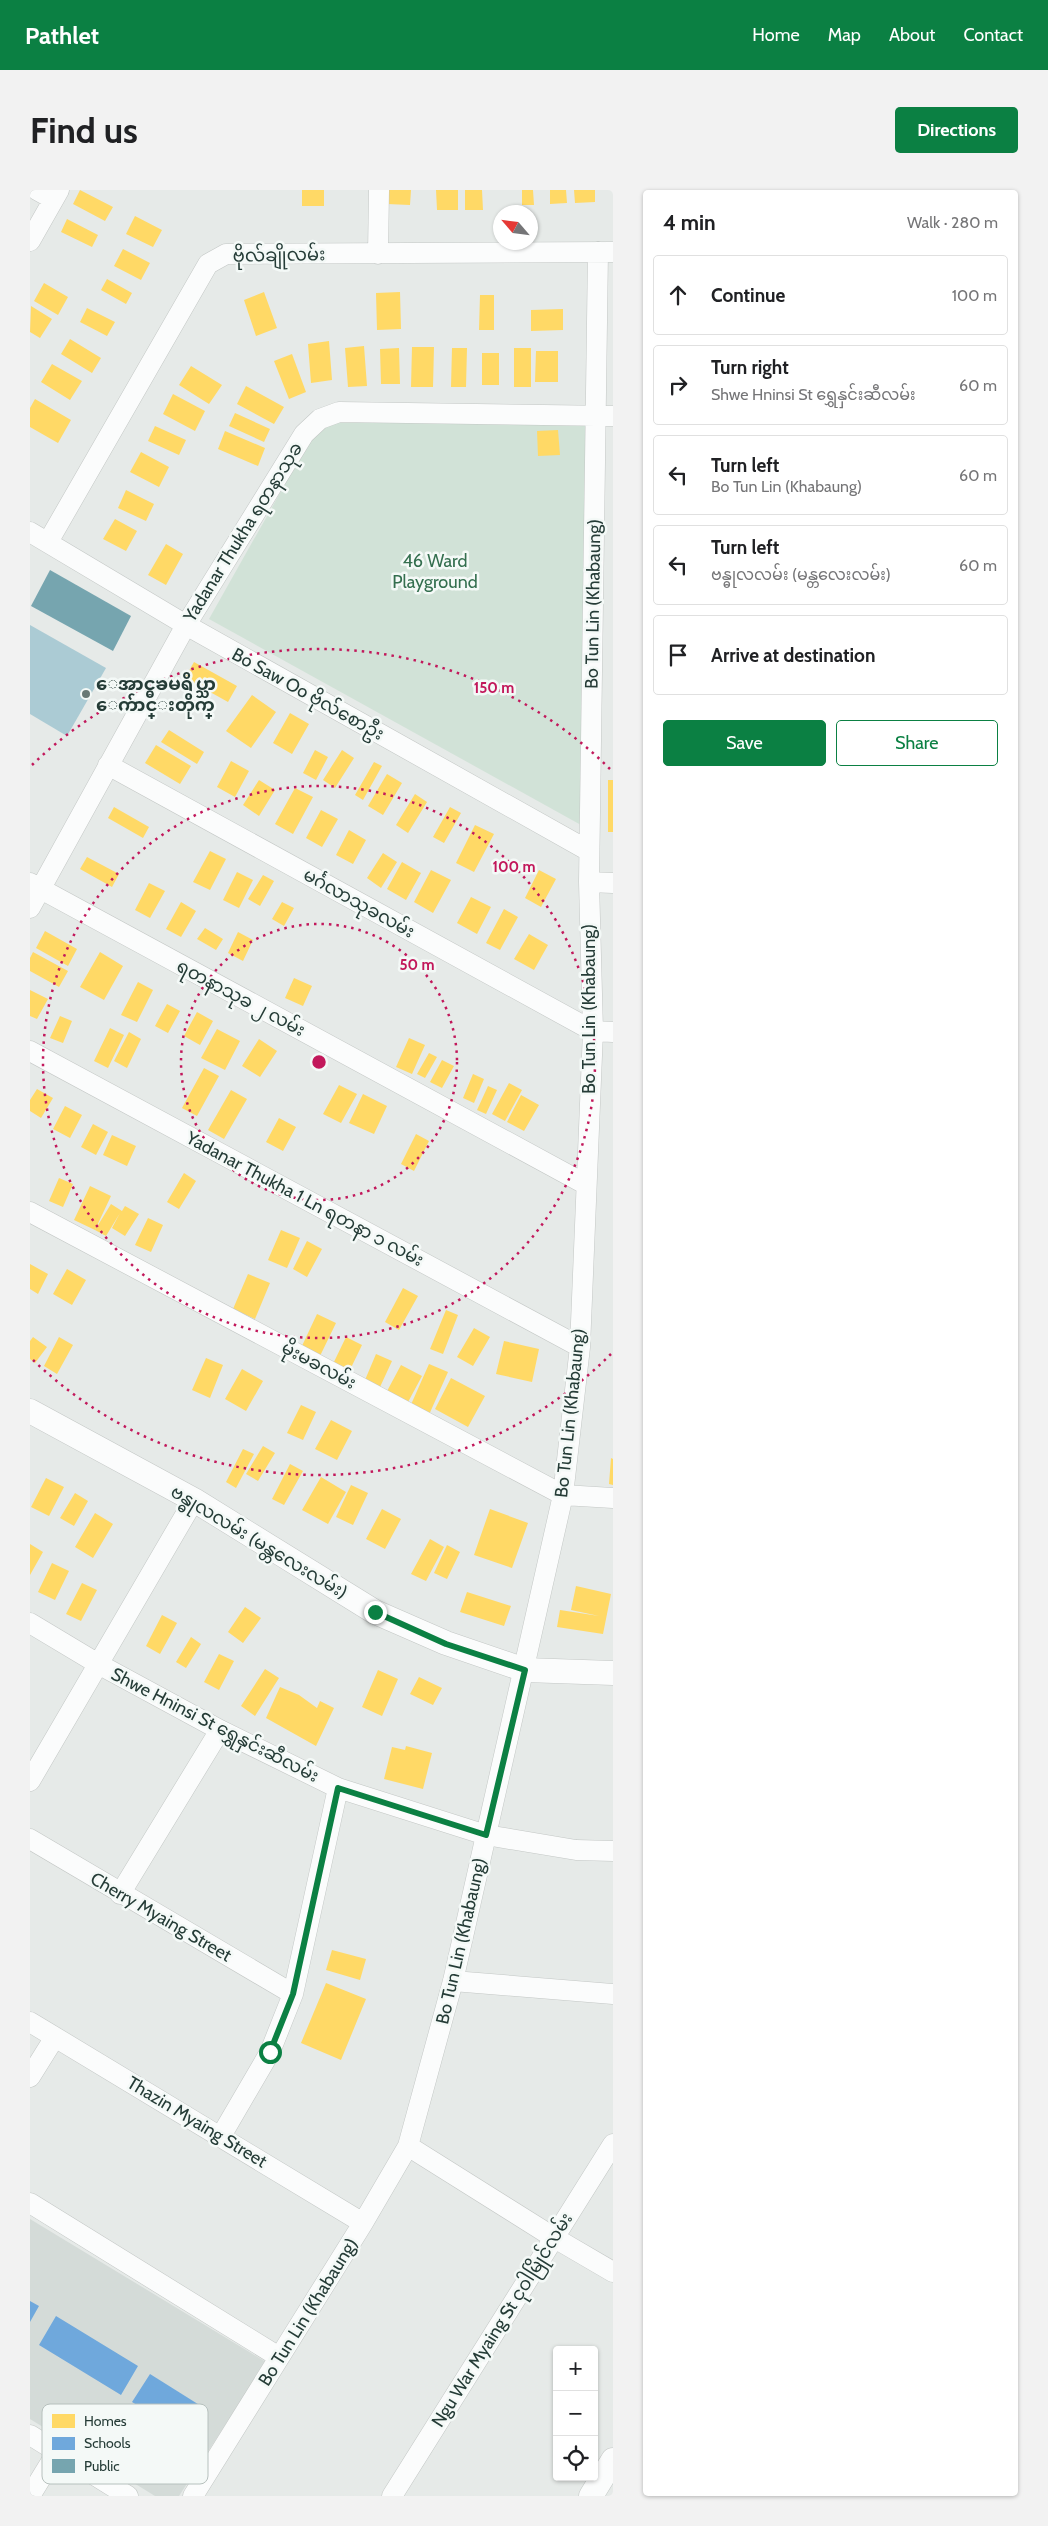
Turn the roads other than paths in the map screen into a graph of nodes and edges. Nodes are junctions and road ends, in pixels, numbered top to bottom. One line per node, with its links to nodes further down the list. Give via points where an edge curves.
1 (379, 190): 5 (street)
2 (50, 193): 3 (street)
3 (30, 241)
4 (606, 252): 5 (street, ဗိုလ်ချိုလမ်း); 6 (street, Bo Tun Lin (Khabaung))
5 (378, 254): 8 (street, ဗိုလ်ချိုလမ်း, via 226,254 208,264)
6 (605, 416): 9 (street, Yadanar Thukha ရတနာသုခ, via 339,412 320,419 304,434); 11 (street, Bo Tun Lin (Khabaung))
7 (30, 532): 8 (street, Bo Saw Oo ဗိုလ်စောဦး)
8 (48, 542): 9 (street, Bo Saw Oo ဗိုလ်စောဦး)
9 (186, 625): 10 (street, Yadanar Thukha ရတနာသုခ); 11 (street, Bo Saw Oo ဗိုလ်စောဦး)
10 (108, 766): 14 (street, Yadanar Thukha ရတနာသုခ); 16 (street, မင်္ဂလာသုခလမ်း)
11 (589, 851): 12 (street, Bo Tun Lin (Khabaung))
12 (589, 882): 13 (street); 16 (street, Bo Tun Lin (Khabaung))
13 (613, 883)
14 (35, 886): 15 (street, Yadanar Thukha ရတနာသုခ); 19 (street, ရတနာသုခ ၂ လမ်း)
15 (30, 908)
16 (593, 1031): 17 (street, မင်္ဂလာသုခလမ်း); 19 (street, Bo Tun Lin (Khabaung))
17 (613, 1032)
18 (30, 1051): 21 (street, Yadanar Thukha 1 Ln ရတနာ ၁ လမ်း)
19 (585, 1184): 21 (street, Bo Tun Lin (Khabaung))
20 (30, 1212): 23 (street, မိုးမခလမ်း)
21 (580, 1346): 23 (street, Bo Tun Lin (Khabaung))
22 (30, 1411): 25 (street, ဗန္ဓုလလမ်း (မန္တလေးလမ်း))
23 (562, 1495): 24 (street, မိုးမခလမ်း); 28 (street, Bo Tun Lin (Khabaung))
24 (613, 1498)
25 (194, 1500): 27 (street); 28 (street, ဗန္ဓုလလမ်း (မန္တလေးလမ်း), via 375,1612 446,1644)
26 (30, 1623): 27 (street, Shwe Hninsi St ရွှေနှင်းဆီလမ်း)
27 (100, 1665): 30 (street, Shwe Hninsi St ရွှေနှင်းဆီလမ်း); 31 (street)
28 (525, 1670): 29 (street, ဗန္ဓုလလမ်း (မန္တလေးလမ်း)); 33 (street, Bo Tun Lin (Khabaung))
29 (613, 1672)
30 (220, 1730): 32 (street, Shwe Hninsi St ရွှေနှင်းဆီလမ်း); 36 (street)
31 (30, 1781)
32 (338, 1788): 33 (street, Shwe Hninsi St ရွှေနှင်းဆီလမ်း); 38 (street)
33 (486, 1835): 35 (street, Shwe Hninsi St ရွှေနှင်းဆီလမ်း, via 576,1850); 37 (street, Bo Tun Lin (Khabaung))
34 (30, 1839): 36 (street, Cherry Myaing Street)
35 (613, 1851)
36 (120, 1894): 38 (street, Cherry Myaing Street)
37 (453, 1981): 39 (street); 45 (street, Bo Tun Lin (Khabaung))
38 (293, 1994): 43 (street, via 270,2052)
39 (613, 1994)
40 (30, 2022): 41 (street, Thazin Myaing Street)
41 (55, 2037): 42 (street); 43 (street, Thazin Myaing Street)
42 (30, 2077)
43 (221, 2136): 47 (street, Thazin Myaing Street)
44 (613, 2144): 48 (street, Ngu War Myaing St ငုဝါမြိုင်လမ်း)
45 (408, 2146): 47 (street, Bo Tun Lin (Khabaung)); 48 (street)
46 (30, 2203): 50 (street)
47 (363, 2223): 50 (street, Bo Tun Lin (Khabaung))
48 (553, 2237): 49 (street); 61 (street, Ngu War Myaing St ငုဝါမြိုင်လမ်း)
49 (613, 2272)
50 (279, 2357): 54 (street, Bo Tun Lin (Khabaung))
51 (30, 2435): 52 (street)
52 (42, 2443)
53 (613, 2460): 62 (street)
54 (208, 2472)
55 (42, 2476): 58 (street)
56 (109, 2484): 59 (street)
57 (200, 2484): 60 (street, Bo Tun Lin (Khabaung))
58 (30, 2496)
59 (128, 2496)
60 (193, 2496)
61 (392, 2496)
62 (590, 2496)

